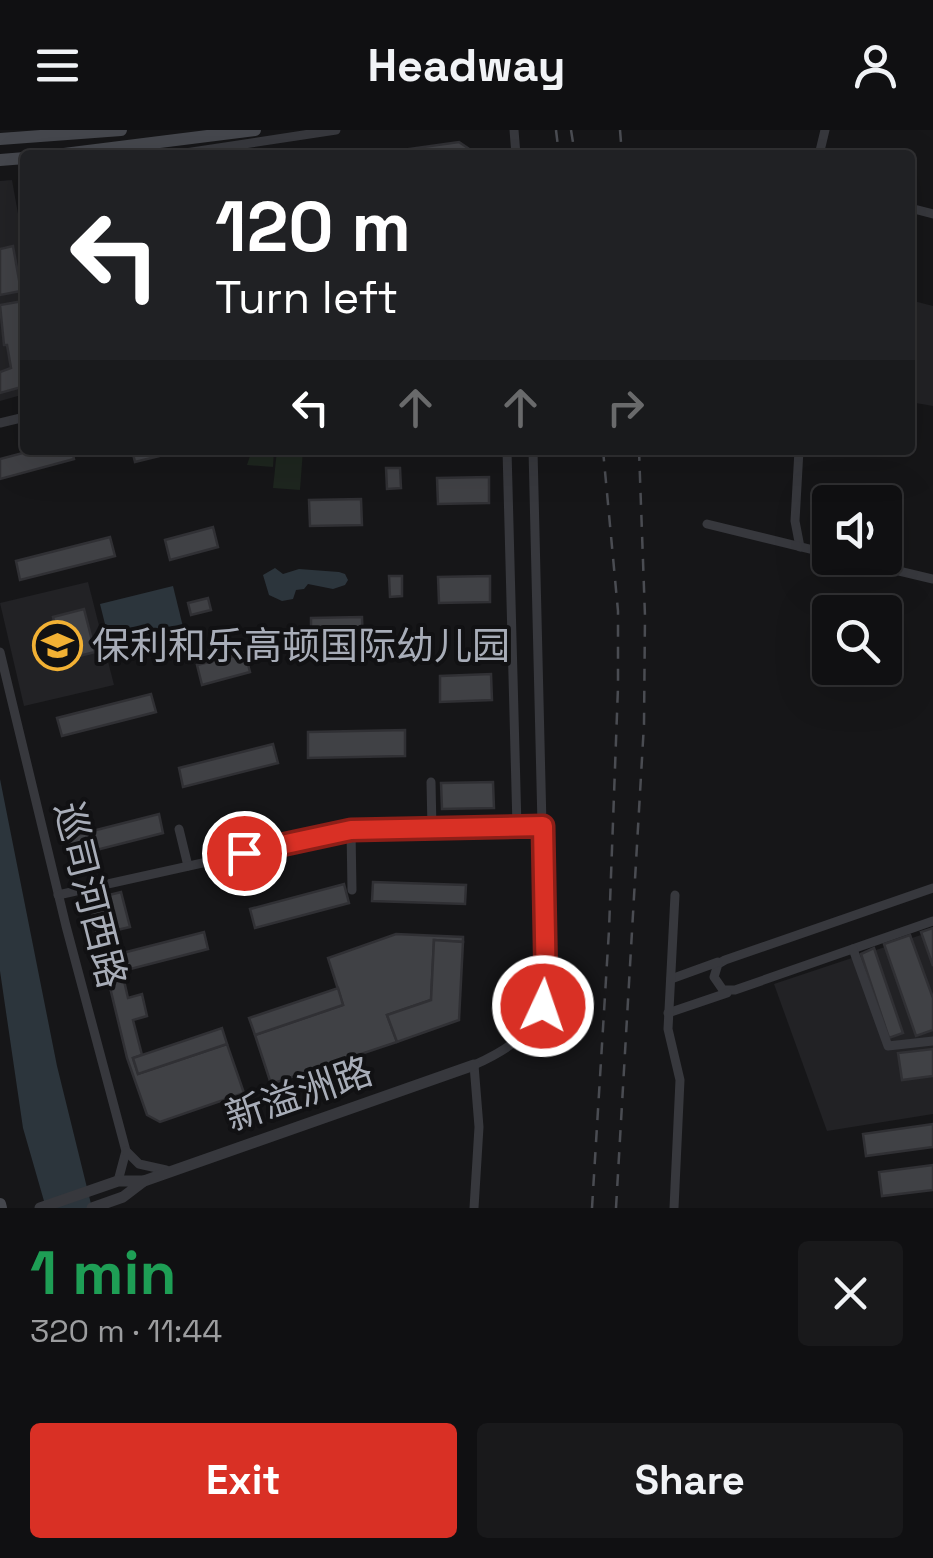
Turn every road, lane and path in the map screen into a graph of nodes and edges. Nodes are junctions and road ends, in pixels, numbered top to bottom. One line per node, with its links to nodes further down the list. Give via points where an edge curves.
1 (255, 130): 6 (main road)
2 (336, 130): 7 (street)
3 (113, 131): 4 (main road)
4 (55, 133): 5 (main road)
5 (0, 139)
6 (88, 150)
7 (205, 150)
8 (508, 455): 19 (street)
9 (534, 455): 18 (street)
10 (799, 455): 12 (street)
11 (707, 524): 12 (street)
12 (800, 547): 13 (street)
13 (812, 550)
14 (902, 572): 15 (street)
15 (933, 579)
16 (0, 652): 27 (street, 巡司河西路)
17 (431, 782): 20 (street)
18 (543, 826): 19 (street); 35 (street, via 543,1006 522,1037)
19 (518, 827): 20 (street)
20 (432, 828): 22 (street)
21 (179, 829): 23 (street)
22 (351, 830): 23 (street); 25 (street)
23 (188, 866): 27 (street)
24 (933, 888): 30 (street)
25 (352, 890)
26 (675, 894): 31 (street)
27 (58, 895): 36 (street, 巡司河西路)
28 (933, 920): 29 (street)
29 (854, 948): 32 (street); 34 (street, via 888,1046)
30 (725, 960): 31 (street); 32 (street, via 714,977 723,990)
31 (671, 978): 33 (street)
32 (735, 990): 33 (street)
33 (668, 1013): 44 (street, via 680,1080)
34 (933, 1041)
35 (474, 1064): 37 (street, 新溢洲路); 43 (street)
36 (126, 1151): 37 (street, via 148,1168); 39 (street)
37 (173, 1170): 38 (street, 新溢洲路)
38 (144, 1181): 39 (street); 40 (street)
39 (118, 1182): 41 (street)
40 (125, 1202): 42 (street)
41 (40, 1208)
42 (92, 1208)
43 (474, 1208)
44 (674, 1208)

